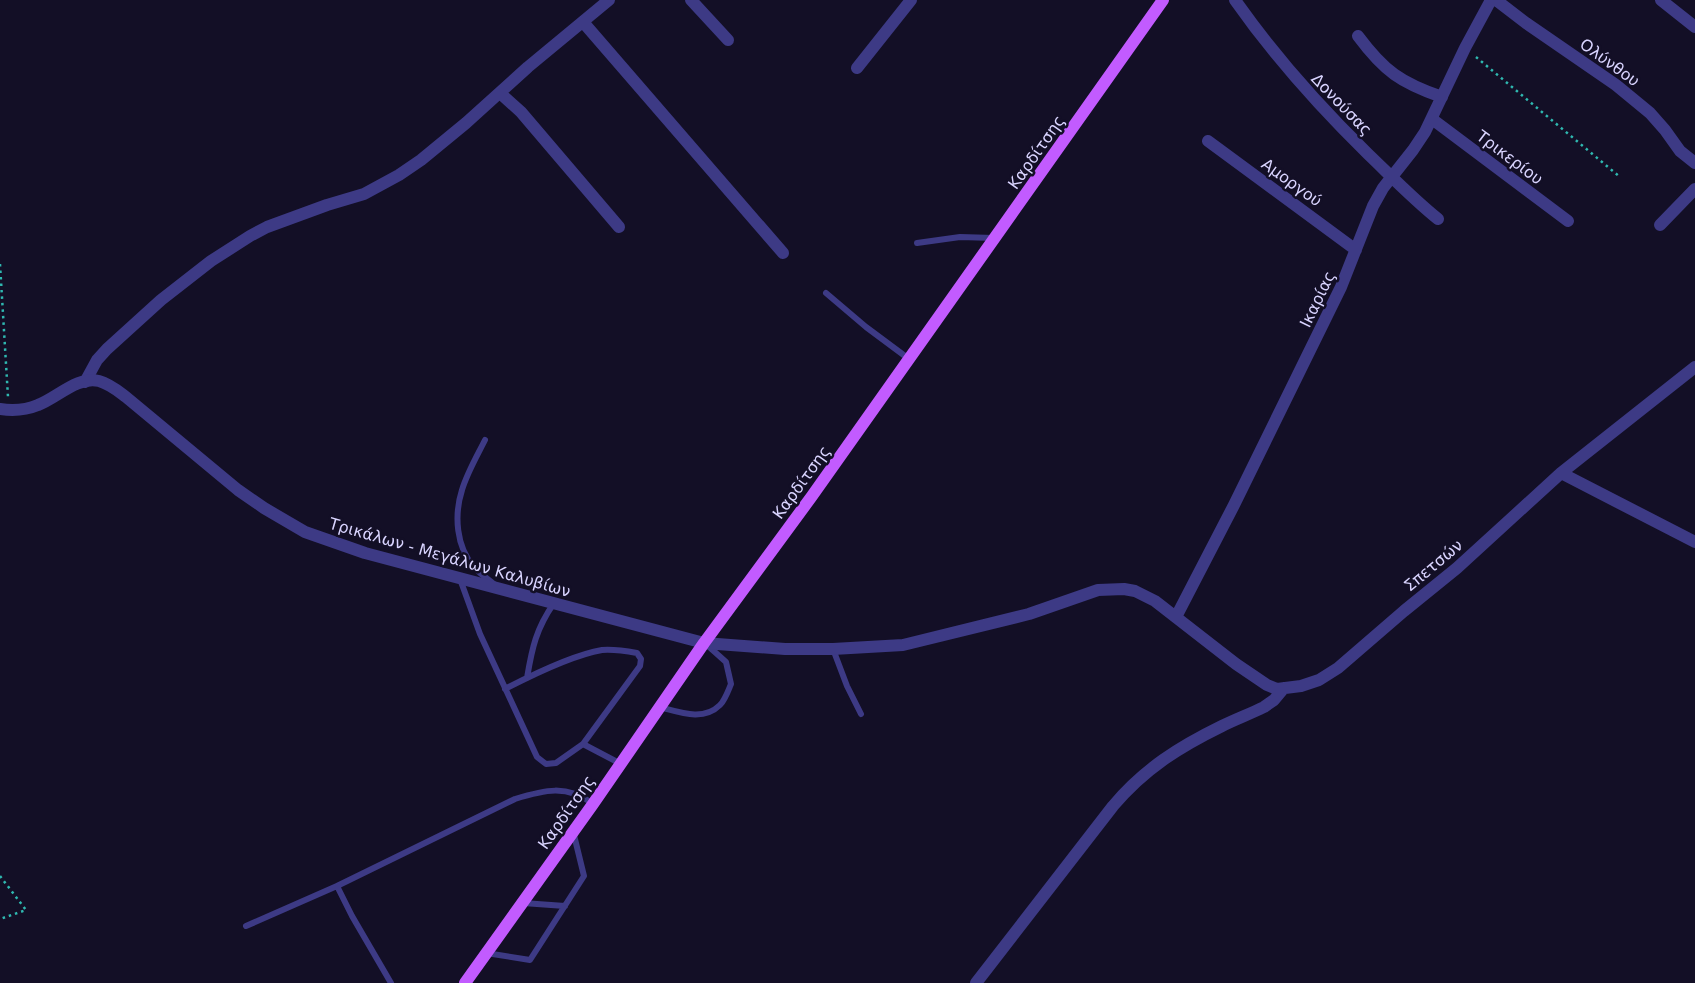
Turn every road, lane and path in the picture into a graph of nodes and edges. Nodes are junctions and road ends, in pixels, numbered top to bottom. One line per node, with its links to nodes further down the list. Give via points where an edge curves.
1 (609, 0): 9 (street)
2 (692, 0): 12 (street)
3 (911, 0): 14 (street)
4 (1163, 0): 27 (main road, Καρδίτσης)
5 (1235, 0): 20 (street, Δονούσας, via 1266,44 1307,92)
6 (1491, 0): 13 (street, Ικαρίας)
7 (1496, 0): 19 (street, Ολύνθου, via 1616,85 1650,113 1680,151)
8 (1660, 0): 10 (street)
9 (583, 22): 15 (street); 30 (street)
10 (1695, 27)
11 (1358, 36): 16 (street, via 1379,63 1399,79)
12 (728, 40)
13 (1465, 48): 16 (street, Ικαρίας); 21 (path)
14 (857, 68)
15 (500, 93): 26 (street, via 521,112); 35 (street, via 399,175 364,194 267,227 211,261 107,348)
16 (1442, 97): 17 (street, Ικαρίας)
17 (1432, 118): 20 (street, Ικαρίας, via 1413,150); 24 (street, Τρικερίου)
18 (1208, 141): 29 (street, Αμοργού)
19 (1695, 163)
20 (1391, 177): 23 (street, Δονούσας); 29 (street, Ικαρίας, via 1373,206)
21 (1620, 177)
22 (1695, 189): 25 (street)
23 (1438, 219)
24 (1568, 221)
25 (1660, 226)
26 (619, 227)
27 (995, 238): 28 (lane, via 960,237); 33 (main road, Καρδίτσης)
28 (917, 243)
29 (1356, 250): 43 (street, Ικαρίας, via 1293,385)
30 (783, 253)
31 (0, 264): 36 (path)
32 (826, 293): 33 (lane)
33 (908, 359): 44 (main road, Καρδίτσης)
34 (1695, 367): 38 (street, Σπετσών)
35 (85, 382): 36 (street, via 38,406); 40 (street, Τρικάλων - Μεγάλων Καλυβίων, via 101,382 117,390 242,493 294,526 351,549)
36 (3, 412)
37 (485, 440): 41 (lane, via 462,489 457,512 459,538 474,568)
38 (1561, 473): 39 (street); 47 (street, Σπετσών, via 1457,568 1338,668 1319,680)
39 (1695, 542)
40 (460, 579): 41 (street, Τρικάλων - Μεγάλων Καλυβίων); 48 (lane, via 480,634)
41 (502, 590): 42 (street, Τρικάλων - Μεγάλων Καλυβίων)
42 (554, 603): 44 (street, Τρικάλων - Μεγάλων Καλυβίων); 46 (lane, via 533,643)
43 (1176, 617): 45 (street, Σπετσών, via 1135,591 1124,588 1098,590 1028,614 930,640 886,647); 47 (street, Σπετσών, via 1266,685)
44 (704, 643): 45 (street, Τρικάλων - Μεγάλων Καλυβίων); 49 (main road, Καρδίτσης); 49 (lane, via 726,662 732,684 721,704 707,714 692,715)
45 (833, 649): 50 (lane)
46 (527, 678): 48 (lane); 51 (lane, via 596,652 637,653 642,659 640,666)
47 (1284, 688): 64 (street, via 1264,707 1195,739 1137,779)
48 (506, 689): 51 (lane, via 538,757 546,764 556,763)
49 (658, 707): 52 (main road, Καρδίτσης)
50 (861, 714)
51 (583, 744): 52 (lane)
52 (621, 764): 53 (main road, Καρδίτσης)
53 (593, 804): 54 (main road, Καρδίτσης); 56 (lane, via 580,795 566,792 543,792 515,799)
54 (573, 831): 57 (main road, Καρδίτσης); 58 (lane, via 584,876)
55 (0, 876): 59 (path, via 26,910)
56 (337, 886): 60 (lane); 62 (lane)
57 (522, 903): 58 (lane); 61 (main road, Καρδίτσης)
58 (565, 906): 61 (lane, via 530,960)
59 (0, 919)
60 (246, 926)
61 (486, 953): 63 (main road, Καρδίτσης)
62 (391, 983)
63 (465, 983)
64 (976, 983)

